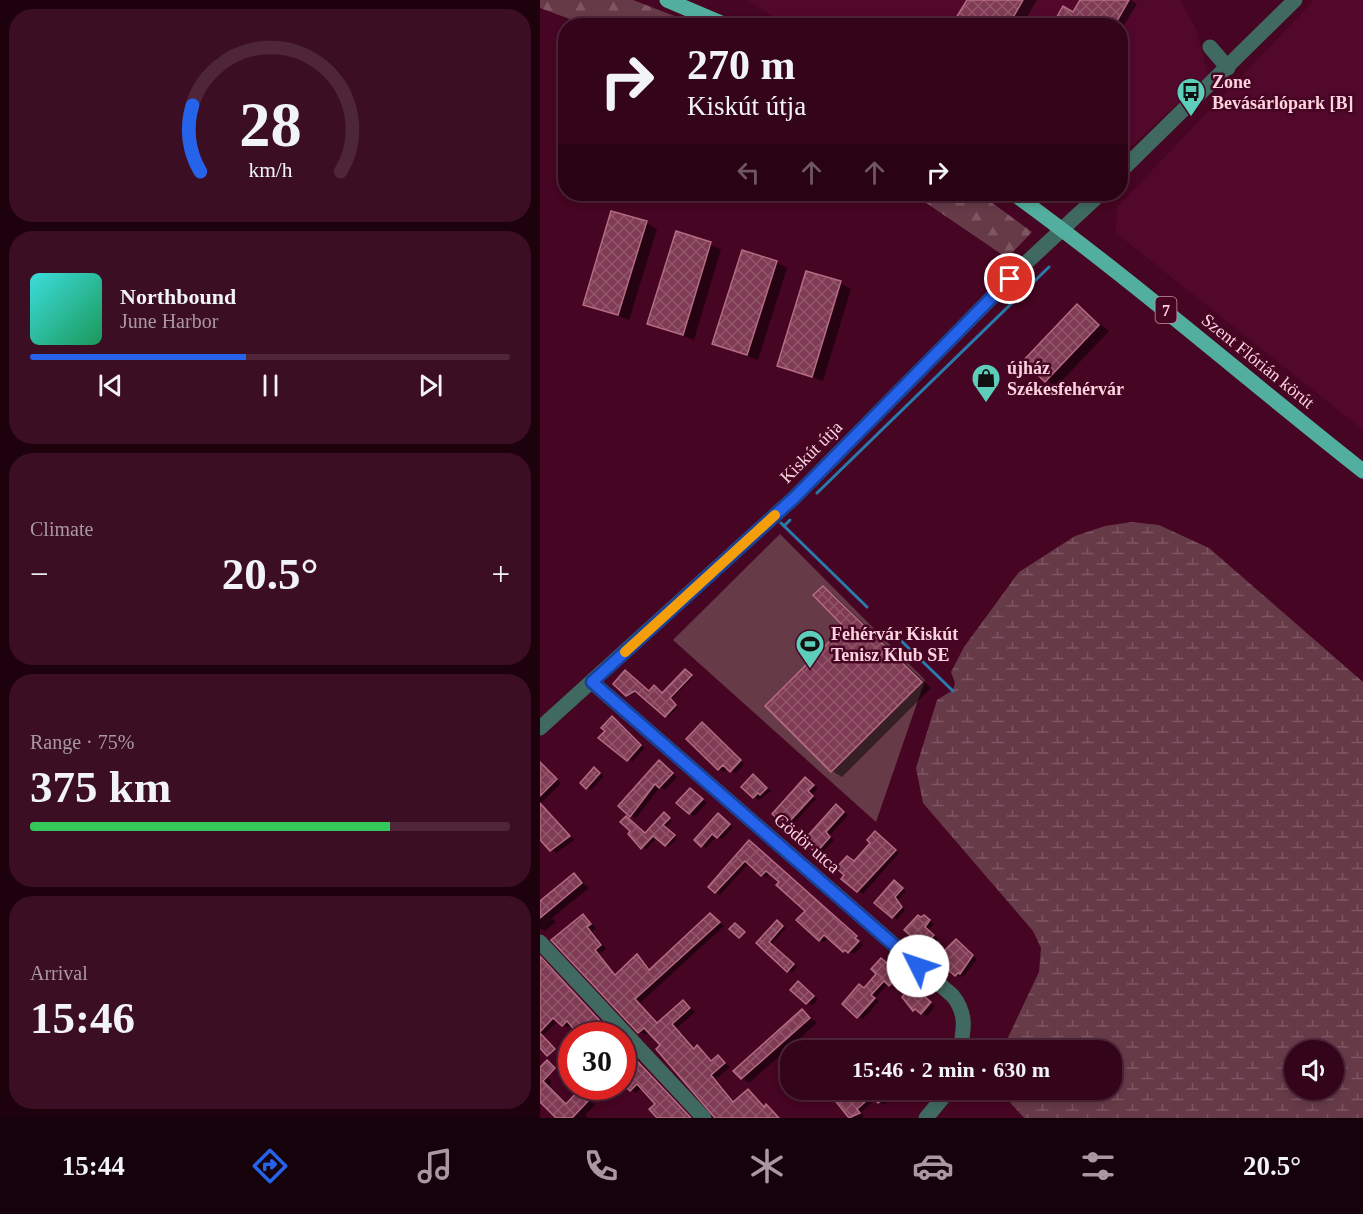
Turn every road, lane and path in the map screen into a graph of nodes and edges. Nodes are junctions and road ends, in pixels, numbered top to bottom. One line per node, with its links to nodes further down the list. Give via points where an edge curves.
1 (667, 0): 3 (main road)
2 (1295, 0): 5 (street)
3 (709, 18)
4 (1210, 47): 5 (street)
5 (1228, 68): 6 (street)
6 (1128, 164)
7 (1024, 201): 9 (main road, Szent Flórián körút / 7)
8 (1092, 201): 9 (street, Kiskút útja)
9 (1062, 228): 10 (main road, Szent Flórián körút / 7); 11 (street, Kiskút útja, via 795,497)
10 (1363, 471)
11 (592, 682): 12 (street, Kiskút útja); 14 (street, Gödör utca, via 953,996 964,1018)
12 (540, 729)
13 (540, 942): 16 (street)
14 (961, 1040)
15 (941, 1100): 17 (street)
16 (704, 1118)
17 (926, 1118)

